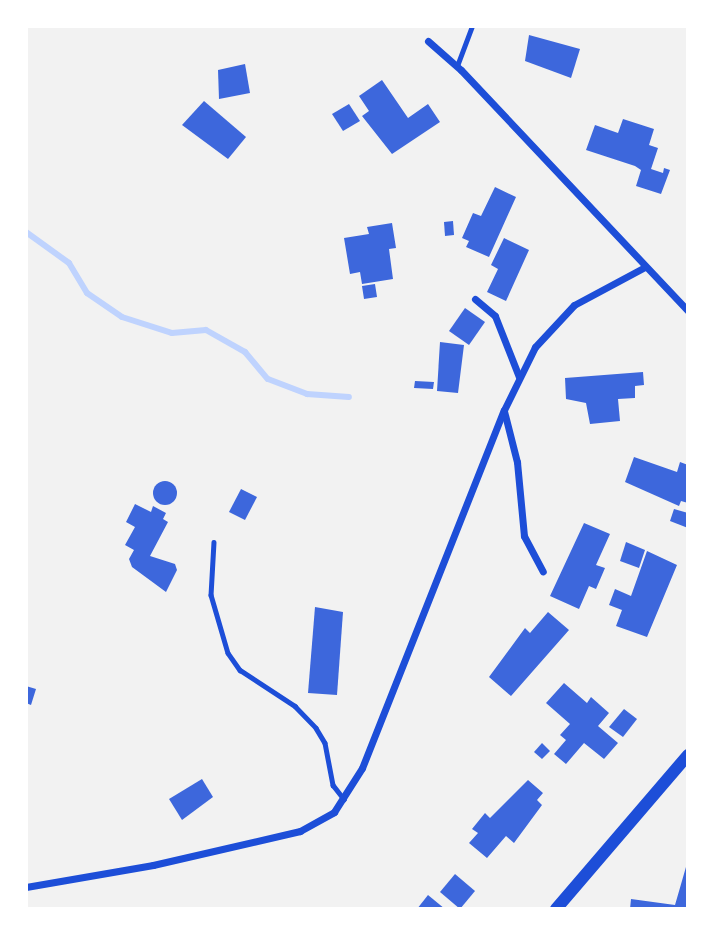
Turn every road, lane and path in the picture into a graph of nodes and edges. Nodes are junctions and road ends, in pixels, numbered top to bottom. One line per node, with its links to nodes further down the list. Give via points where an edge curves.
1 (472, 26): 3 (lane)
2 (428, 41): 3 (street)
3 (457, 66): 4 (street)
4 (645, 267): 6 (street); 7 (street, via 558,319)
5 (475, 299): 7 (street, via 495,316)
6 (688, 311)
7 (519, 377): 8 (street)
8 (503, 410): 10 (street, via 517,462 524,536); 12 (street, via 362,768)
9 (214, 541): 12 (lane, via 211,595 228,653 240,670 295,706 316,728 325,743 333,785)
10 (543, 571)
11 (688, 755): 14 (main road)
12 (345, 800): 13 (street, via 334,812 300,831 153,865)
13 (26, 887)
14 (556, 909)

